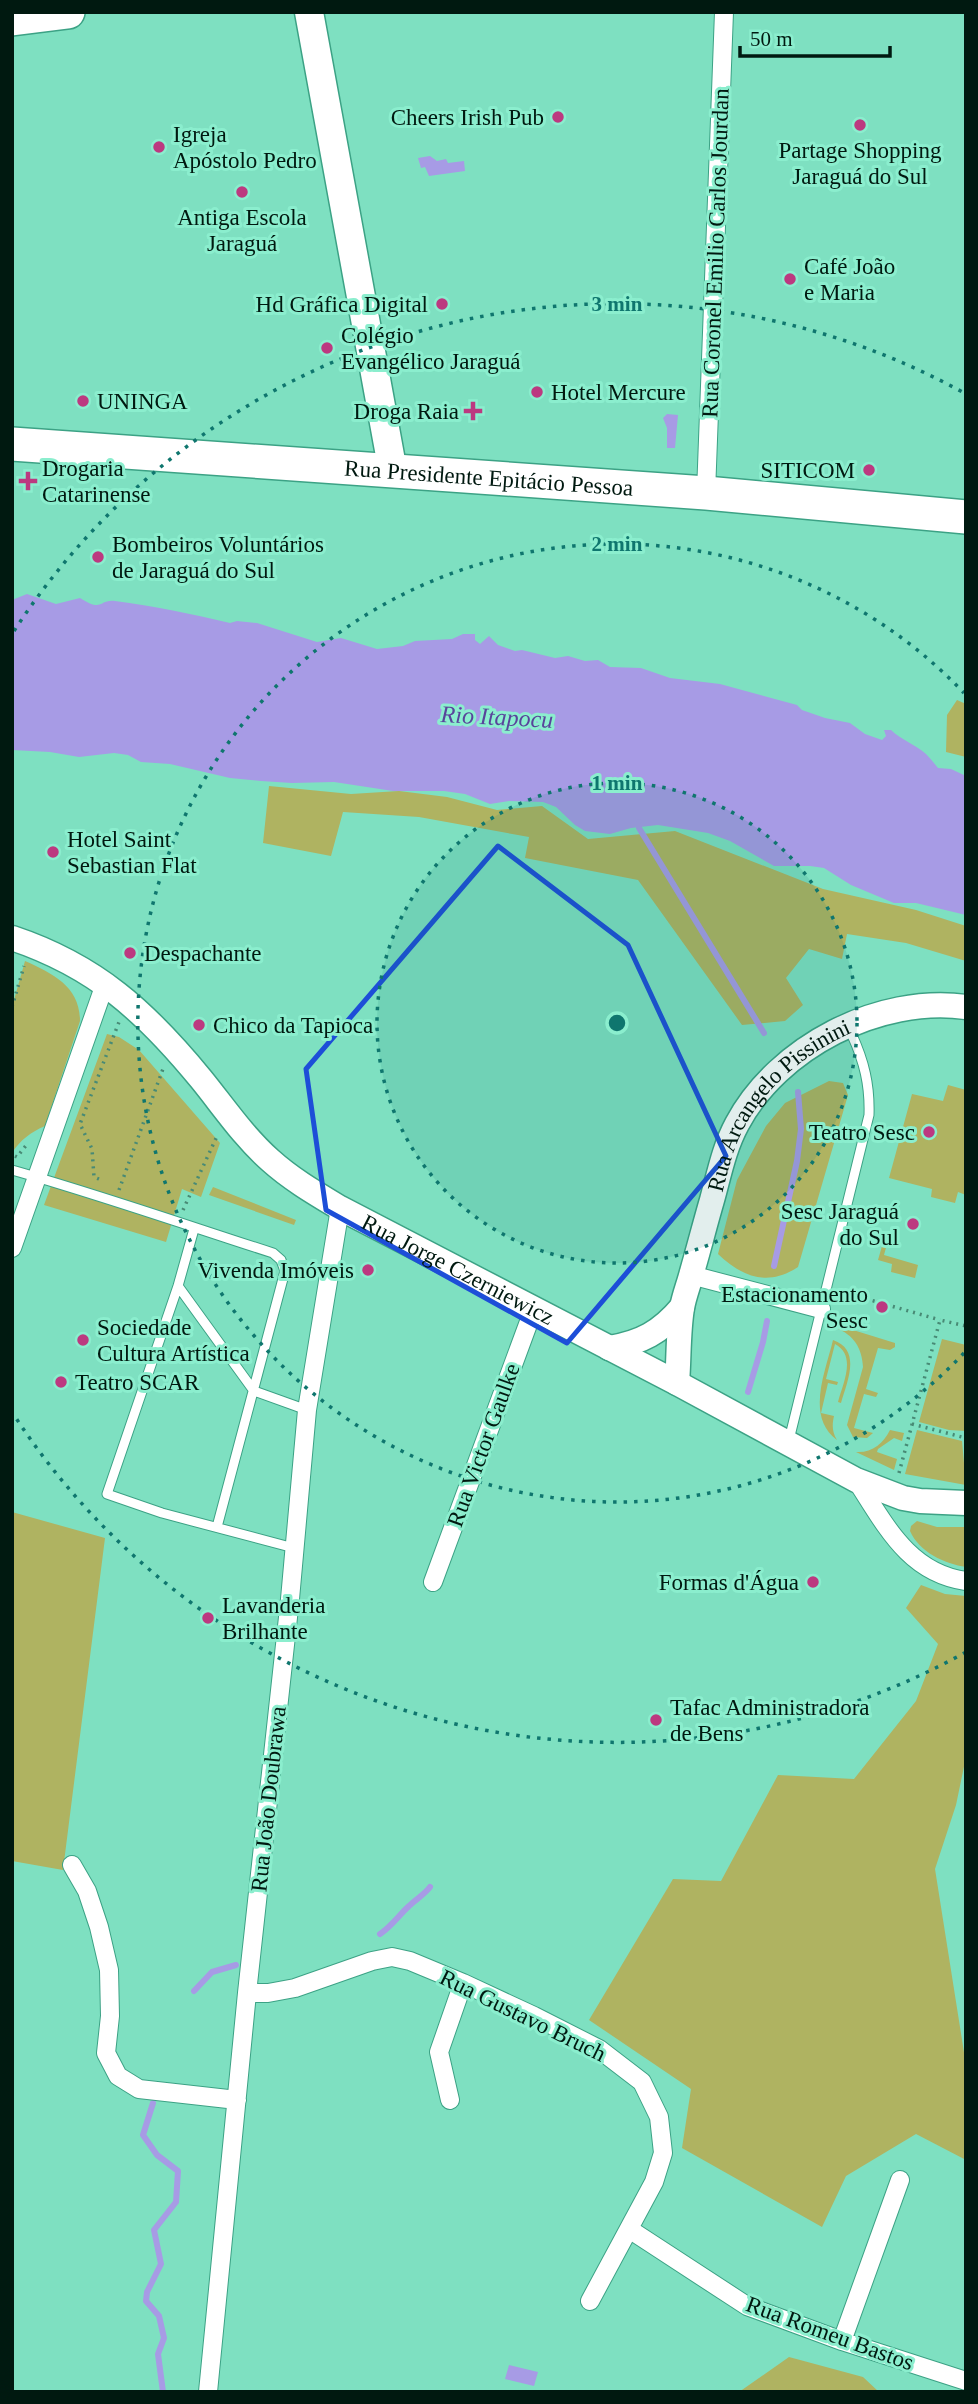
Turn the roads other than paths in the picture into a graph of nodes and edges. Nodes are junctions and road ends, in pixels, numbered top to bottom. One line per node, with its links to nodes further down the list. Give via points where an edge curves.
1 (68, 12): 4 (highway)
2 (309, 12): 6 (main road)
3 (724, 12): 7 (street, Rua Coronel Emilio Carlos Jourdan)
4 (12, 19)
5 (12, 444): 6 (highway, Rua Presidente Epitácio Pessoa)
6 (393, 472): 7 (highway, Rua Presidente Epitácio Pessoa)
7 (706, 493): 8 (highway, Rua Presidente Epitácio Pessoa)
8 (966, 517)
9 (21, 941): 10 (main road, Rua Jorge Czerniewicz, via 62,957)
10 (105, 984): 14 (street); 15 (main road, Rua Jorge Czerniewicz, via 128,1000 171,1044 269,1159)
11 (966, 1007): 18 (main road, Rua Arcangelo Pissinini, via 899,1009 857,1021 828,1035 773,1078 731,1137)
12 (852, 1035): 22 (lane, via 866,1071 869,1115)
13 (12, 1170): 14 (lane)
14 (36, 1177): 16 (lane); 17 (street)
15 (340, 1208): 21 (main road, Rua Jorge Czerniewicz); 26 (street, Rua João Doubrawa)
16 (194, 1229): 19 (lane); 25 (lane, via 273,1254 285,1270)
17 (12, 1248)
18 (691, 1275): 20 (main road, Rua Arcangelo Pissinini); 22 (street)
19 (178, 1286): 25 (lane); 31 (lane, via 107,1494)
20 (682, 1307): 23 (main road, Rua Arcangelo Pissinini, via 655,1334); 24 (main road, Rua Arcangelo Pissinini)
21 (534, 1308): 23 (main road, Rua Jorge Czerniewicz); 35 (street, Rua Victor Gaulke)
22 (821, 1310): 27 (lane)
23 (609, 1348): 24 (main road, Rua Jorge Czerniewicz)
24 (677, 1383): 27 (main road, Rua Jorge Czerniewicz)
25 (254, 1391): 26 (lane); 31 (lane)
26 (307, 1410): 33 (street, Rua João Doubrawa)
27 (789, 1442): 28 (main road, Rua Jorge Czerniewicz)
28 (856, 1480): 29 (main road, Rua Jorge Czerniewicz); 32 (street)
29 (898, 1497): 30 (main road, Rua Jorge Czerniewicz); 32 (street)
30 (966, 1503)
31 (217, 1527): 33 (lane)
32 (888, 1528): 34 (street, via 929,1570)
33 (294, 1548): 38 (street, Rua João Doubrawa)
34 (966, 1581)
35 (433, 1582)
36 (72, 1865): 39 (street, via 87,1891 109,1970 106,2053 118,2076 139,2089)
37 (463, 1983): 38 (street, Rua Gustavo Bruch, via 392,1957 295,1988); 40 (street, via 439,2052); 42 (street, Rua Gustavo Bruch, via 599,2049 642,2082 659,2117 663,2153 654,2182)
38 (247, 1993): 39 (street, Rua João Doubrawa)
39 (237, 2100): 46 (street, Rua João Doubrawa)
40 (450, 2100)
41 (900, 2180): 44 (street)
42 (629, 2229): 43 (street, Rua Gustavo Bruch); 44 (street, Rua Romeu Bastos, via 747,2306)
43 (590, 2301)
44 (842, 2340): 45 (street, Rua Romeu Bastos)
45 (966, 2381)
46 (208, 2392)

